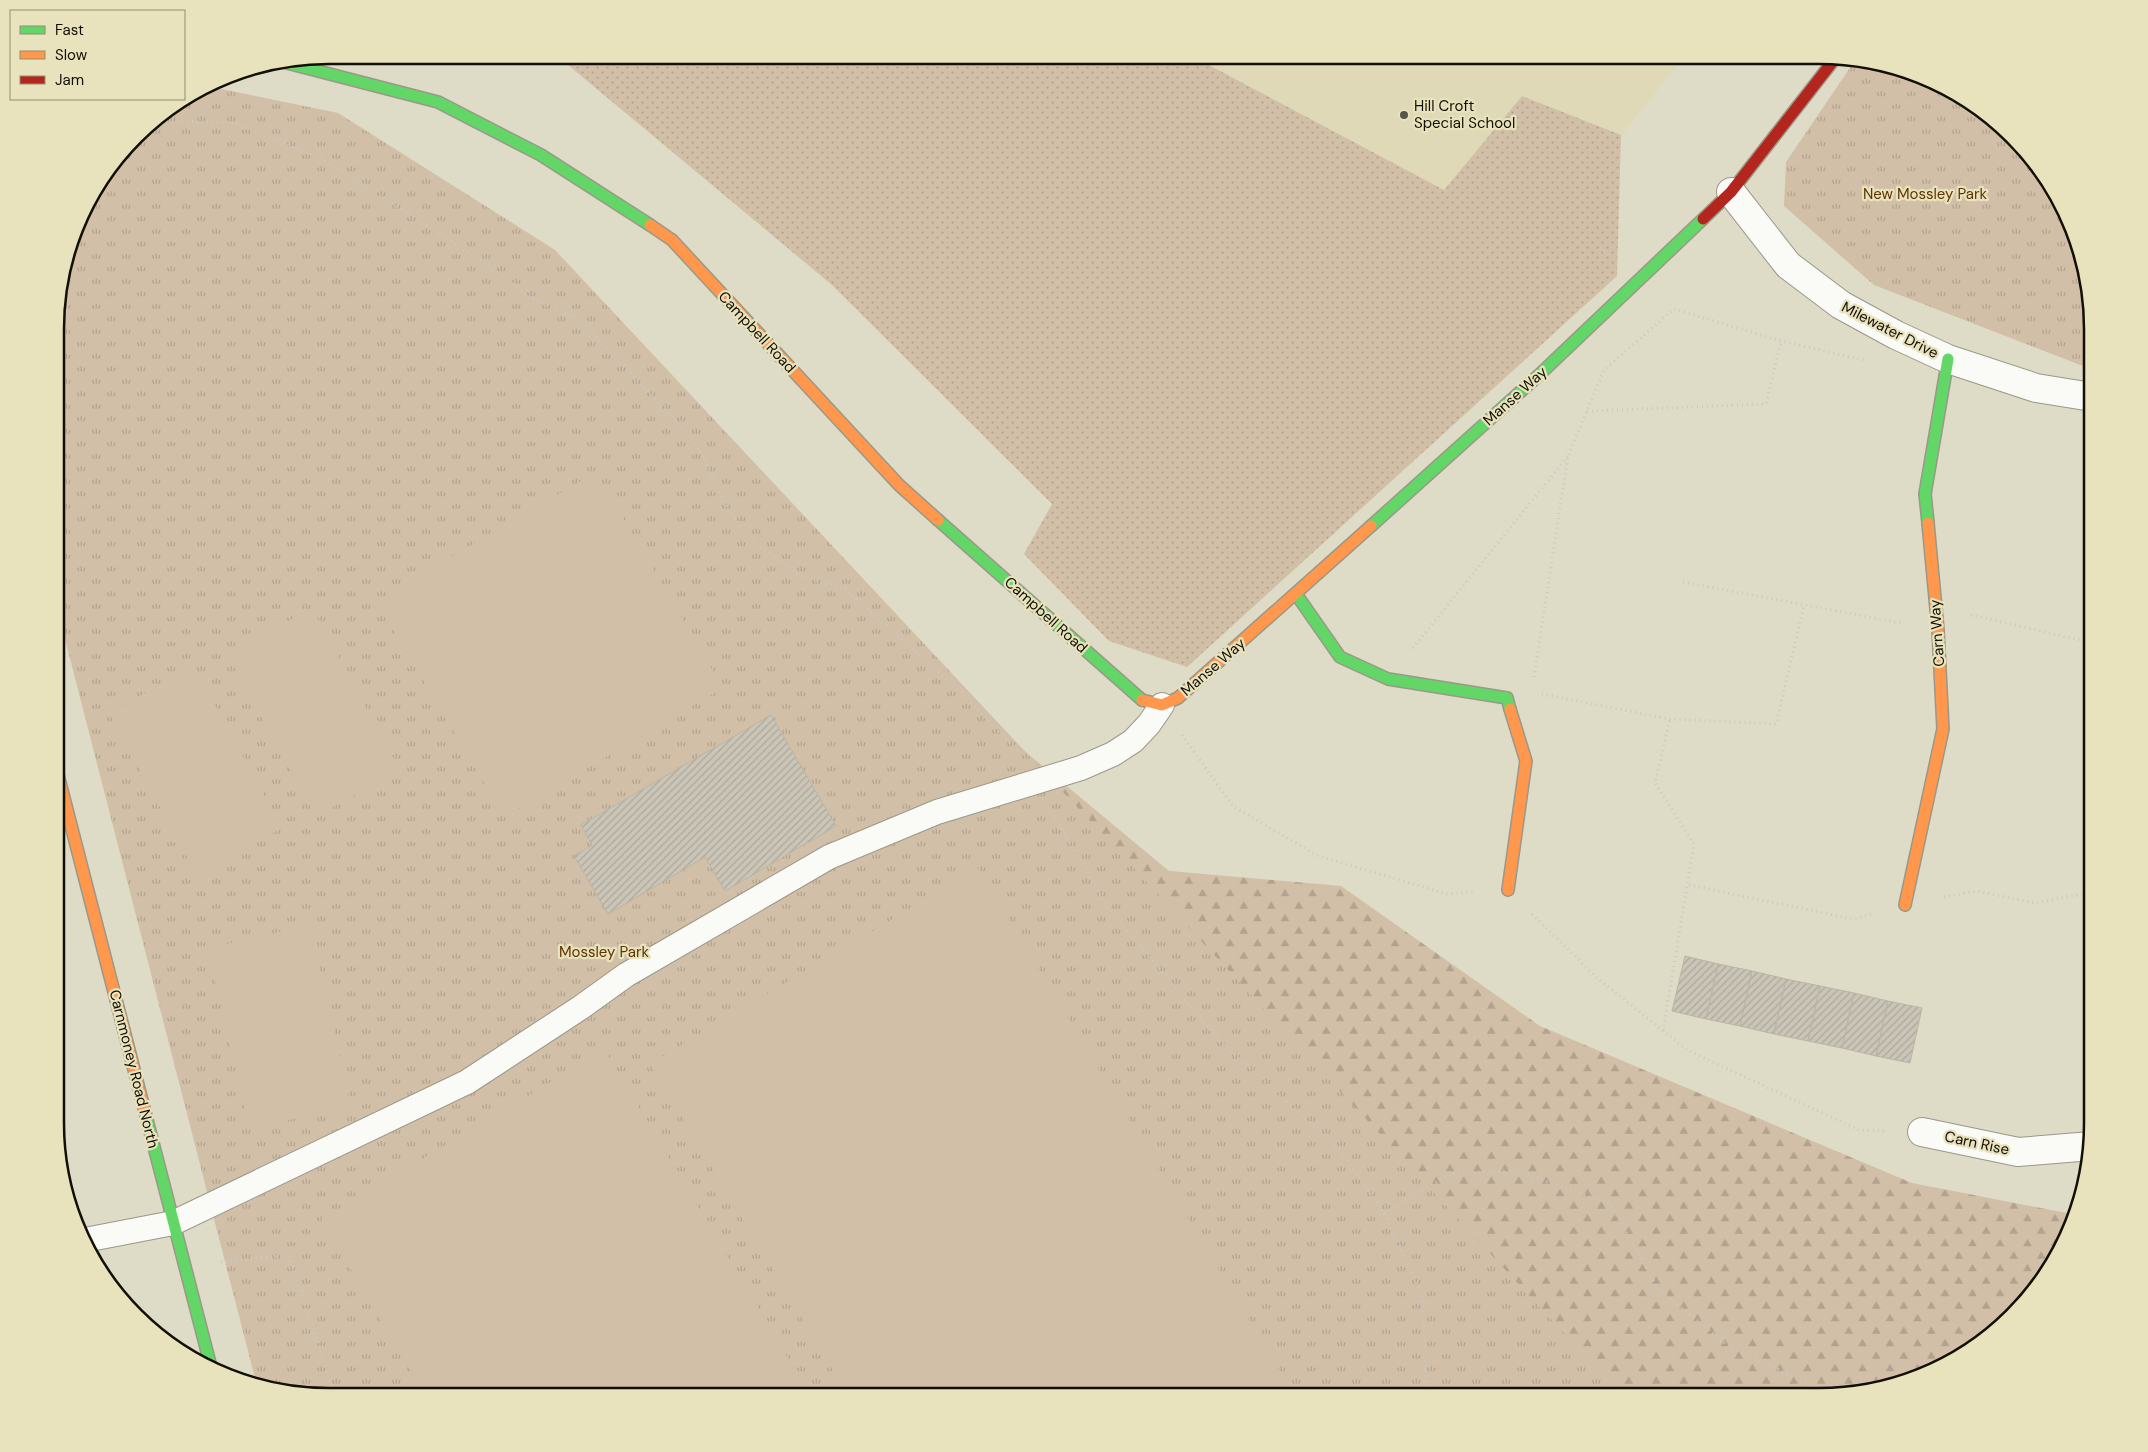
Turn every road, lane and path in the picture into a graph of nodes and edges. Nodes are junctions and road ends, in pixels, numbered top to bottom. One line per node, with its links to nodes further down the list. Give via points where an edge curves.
1 (1831, 64): 4 (street, Manse Way)
2 (297, 66): 20 (street, Campbell Road, via 438,102 541,155 672,240 899,485 1142,700)
3 (164, 120): 22 (path, via 234,123 322,159 503,276 528,296 580,320 701,452 727,508 754,543 800,575 845,589 961,692 1019,752)
4 (1731, 192): 6 (street, Milewater Drive, via 1788,265 1840,305); 12 (street, Manse Way, via 1539,375)
5 (1781, 342): 7 (path); 9 (path, via 1766,404); 9 (path, via 1674,310 1604,370)
6 (1948, 359): 8 (street, Milewater Drive, via 2036,388); 14 (street, Carn Way, via 1925,494)
7 (1868, 361)
8 (2084, 396)
9 (1587, 411): 10 (path)
10 (1568, 456): 17 (path); 18 (path)
11 (1683, 582): 13 (path)
12 (1296, 594): 17 (street, via 1340,657); 20 (street, Manse Way, via 1178,698)
13 (1804, 605): 15 (path); 21 (path, via 1776,724)
14 (1936, 606): 15 (street, Carn Way); 16 (path)
15 (1938, 630): 25 (street, Carn Way, via 1943,729)
16 (2084, 641)
17 (1388, 679): 19 (street)
18 (1532, 692): 19 (path); 21 (path)
19 (1507, 698): 24 (street, via 1526,761)
20 (1162, 706): 22 (lane, via 1133,740 1113,754 1082,768); 24 (path, via 1233,806 1318,856 1447,894)
21 (1670, 719): 26 (path, via 1655,783 1694,844)
22 (1035, 782): 29 (path, via 1108,908 1220,1041 1340,1149); 30 (lane, via 937,812 829,857 626,975 467,1082)
23 (64, 798): 30 (street, Carnmoney Road North)
24 (1508, 890): 26 (path, via 1596,977)
25 (1905, 905)
26 (1663, 1031): 27 (path, via 1687,1050 1859,1130)
27 (1922, 1132): 28 (street, Carn Rise, via 2018,1152)
28 (2083, 1147)
29 (1384, 1213): 35 (path, via 1422,1294); 36 (path, via 1451,1174 1513,1170 1610,1204 1659,1290 1730,1347)
30 (173, 1223): 31 (lane); 32 (street, Carnmoney Road North)
31 (90, 1239)
32 (185, 1265): 33 (street, Carnmoney Road North); 34 (path, via 289,1255)
33 (209, 1360)
34 (332, 1388)
35 (1427, 1388)
36 (1818, 1388)

